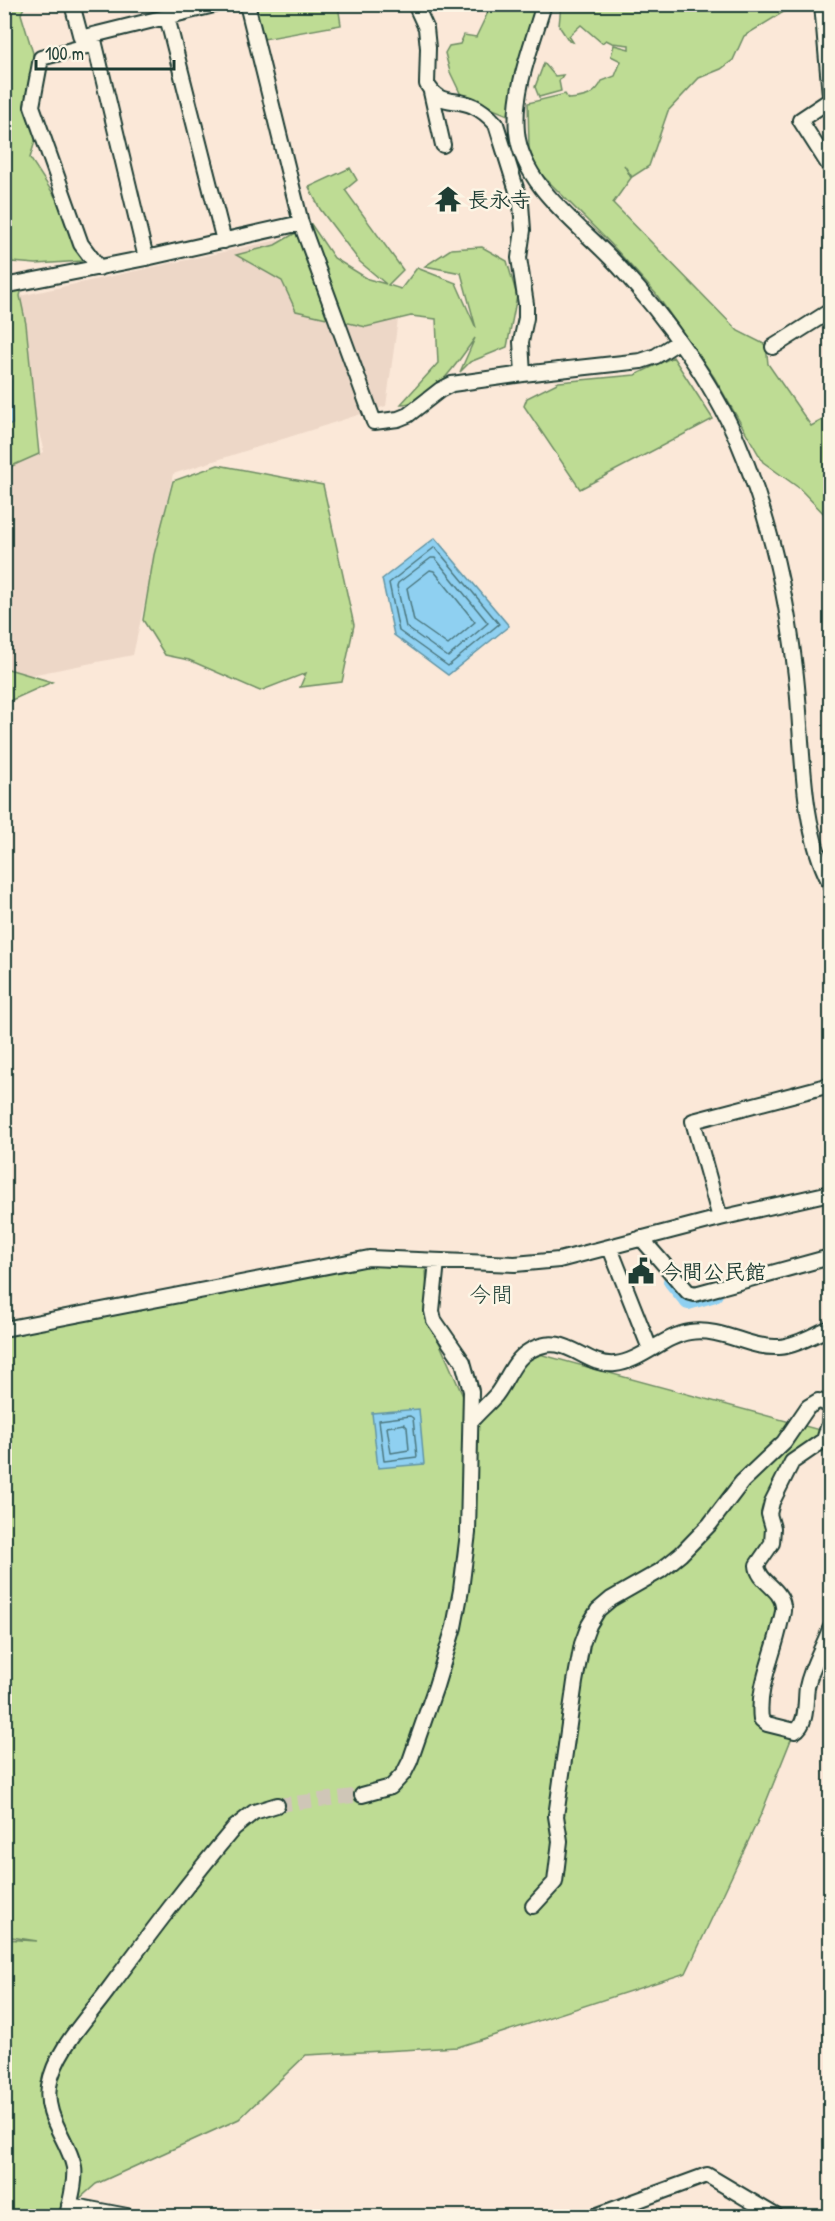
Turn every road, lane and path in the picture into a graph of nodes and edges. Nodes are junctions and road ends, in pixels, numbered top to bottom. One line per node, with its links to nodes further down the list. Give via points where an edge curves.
1 (72, 4): 8 (street, via 81,38)
2 (218, 4): 7 (street)
3 (247, 4): 13 (street)
4 (415, 4): 9 (street, via 426,28 427,84)
5 (544, 4): 19 (street, via 518,95 517,135 522,156 534,180 621,269)
6 (822, 4): 10 (street)
7 (167, 17): 8 (street); 14 (street)
8 (93, 40): 15 (street); 16 (street, via 41,58 32,106 81,244)
9 (431, 92): 11 (street); 21 (street, via 439,99 471,105 496,124 521,204 519,258 526,304 521,342)
10 (831, 98): 12 (street, via 800,120)
11 (443, 145)
12 (831, 167)
13 (301, 223): 14 (street); 21 (street, via 374,422 408,415 452,384)
14 (224, 241): 15 (street)
15 (146, 258): 16 (street)
16 (99, 268): 17 (street)
17 (4, 286)
18 (831, 311): 20 (street)
19 (678, 342): 21 (street, via 641,362); 22 (street, via 738,442 770,538 789,620 810,819 820,863)
20 (773, 347)
21 (523, 374)
22 (831, 883)
23 (831, 1085): 25 (street, via 693,1121)
24 (831, 1193): 25 (street)
25 (720, 1218): 26 (street)
26 (641, 1238): 27 (street); 28 (street, via 688,1292 695,1294)
27 (610, 1248): 29 (street, via 538,1263); 32 (street)
28 (831, 1257)
29 (437, 1261): 31 (street, via 369,1258); 34 (street, via 432,1311 463,1362 471,1391)
30 (831, 1328): 32 (street, via 779,1347 702,1330 673,1337)
31 (4, 1329)
32 (650, 1349): 34 (street, via 614,1364 566,1346 538,1347 520,1358 497,1394)
33 (831, 1410): 35 (street, via 824,1440 792,1462 772,1502 772,1543 757,1565 757,1573 780,1596 783,1608 761,1694 762,1719 767,1724 800,1729 808,1684); 38 (street, via 818,1401 808,1407 784,1442 742,1482 681,1554 598,1610 582,1644 575,1682 556,1816 560,1841 555,1882)
34 (471, 1421): 36 (street, via 468,1533 454,1627 404,1773 391,1787)
35 (831, 1629)
36 (363, 1795)
37 (277, 1805): 39 (street, via 254,1812 234,1828 60,2054 48,2098 49,2110 73,2165 75,2178)
38 (533, 1906)
39 (68, 2211): 40 (street)
40 (127, 2217)
41 (595, 2217): 42 (street, via 707,2175)
42 (776, 2217)

